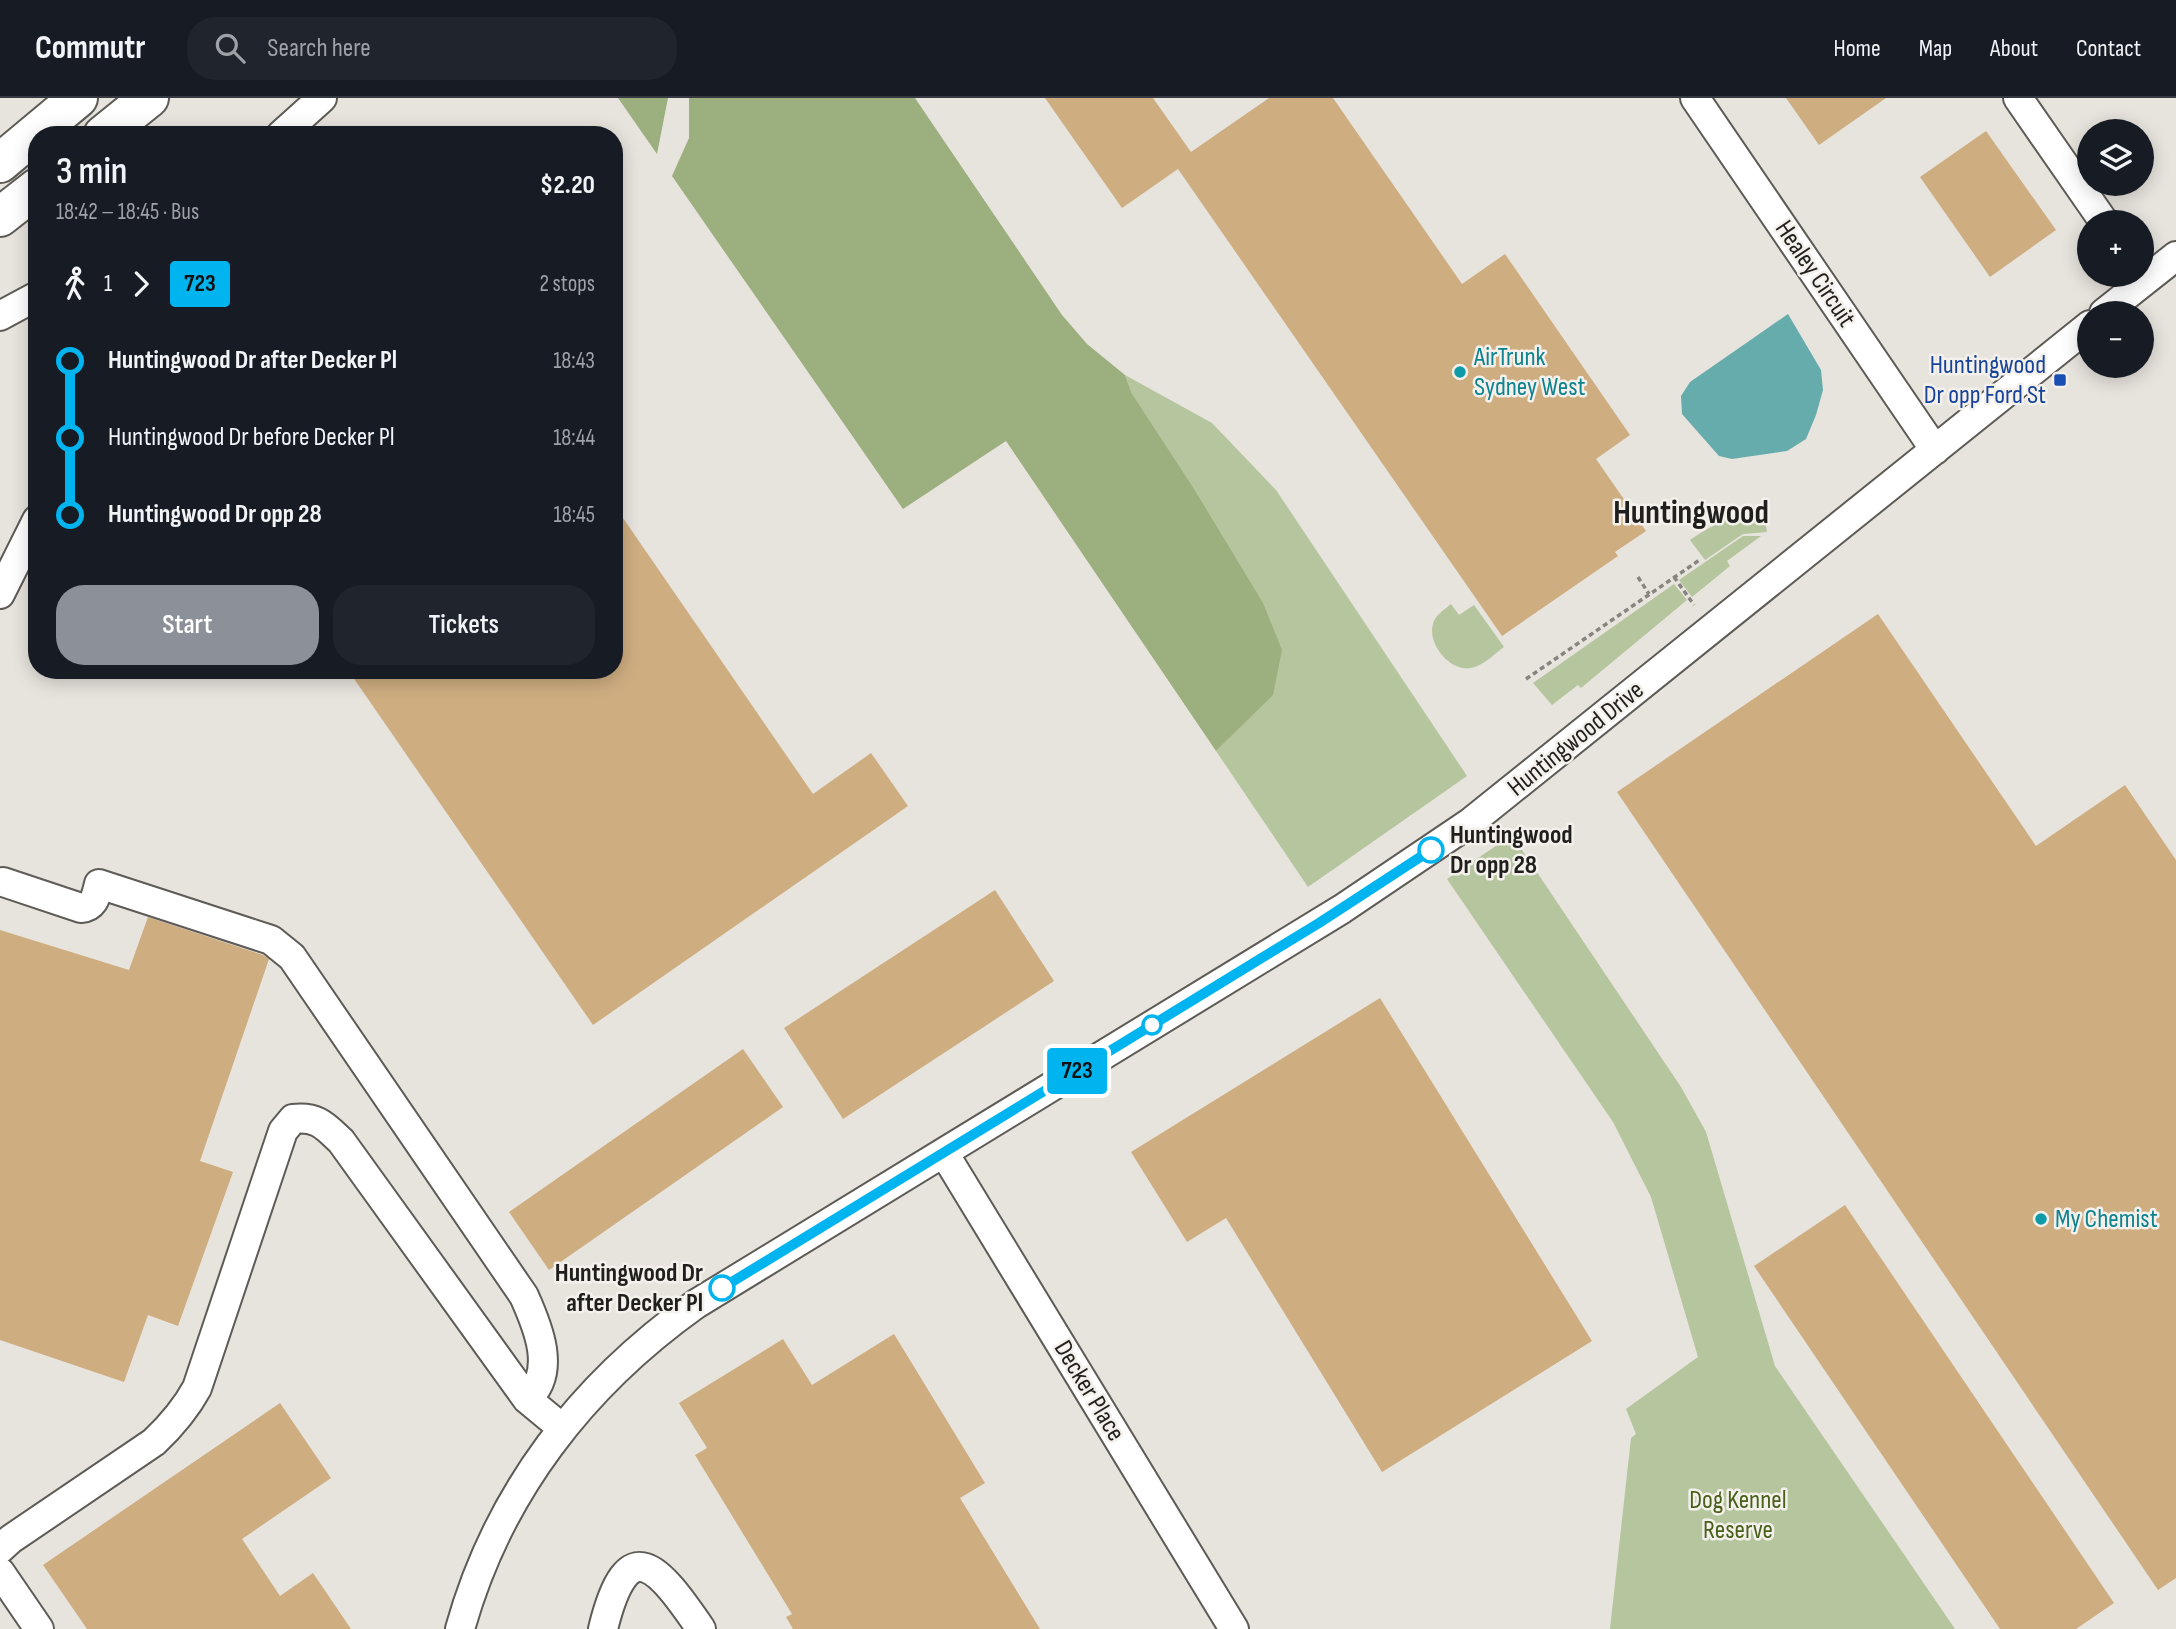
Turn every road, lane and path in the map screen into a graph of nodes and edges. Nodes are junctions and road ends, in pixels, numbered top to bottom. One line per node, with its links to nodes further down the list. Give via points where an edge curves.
1 (78, 98): 7 (highway)
2 (149, 98): 8 (highway)
3 (321, 98): 9 (street)
4 (331, 98): 10 (street)
5 (1695, 98): 21 (street, Healey Circuit)
6 (2018, 98): 13 (street)
7 (44, 126)
8 (114, 126)
9 (291, 126)
10 (310, 126)
11 (28, 140): 12 (highway)
12 (0, 163)
13 (2096, 210)
14 (2176, 256): 15 (street)
15 (2154, 271)
16 (2133, 287): 18 (street)
17 (28, 301): 19 (street)
18 (2117, 301)
19 (0, 316)
20 (2077, 335): 21 (street, Huntingwood Drive)
21 (1935, 450): 33 (street, Huntingwood Drive, via 1471,822 1331,916)
22 (28, 533): 24 (street)
23 (28, 538): 28 (street)
24 (0, 559)
25 (1701, 559): 27 (path)
26 (1638, 577): 29 (path)
27 (1674, 577): 29 (path); 30 (path)
28 (0, 594)
29 (1649, 594): 31 (path)
30 (1694, 604)
31 (1526, 679)
32 (3, 882): 34 (street, via 81,908 94,902 100,884 271,940 292,957 524,1296 537,1323 544,1366)
33 (944, 1153): 35 (street, Huntingwood Drive, via 661,1329 599,1384); 42 (street, Decker Place)
34 (527, 1399): 35 (street); 36 (street, via 341,1142 323,1124 306,1117 293,1119 283,1131 197,1388 185,1410 154,1442)
35 (562, 1428): 39 (street, Huntingwood Drive, via 493,1540)
36 (0, 1549)
37 (0, 1572): 38 (street)
38 (39, 1629)
39 (460, 1629)
40 (603, 1629): 41 (street, via 616,1586 634,1567 653,1570 672,1586)
41 (701, 1629)
42 (1234, 1629)

